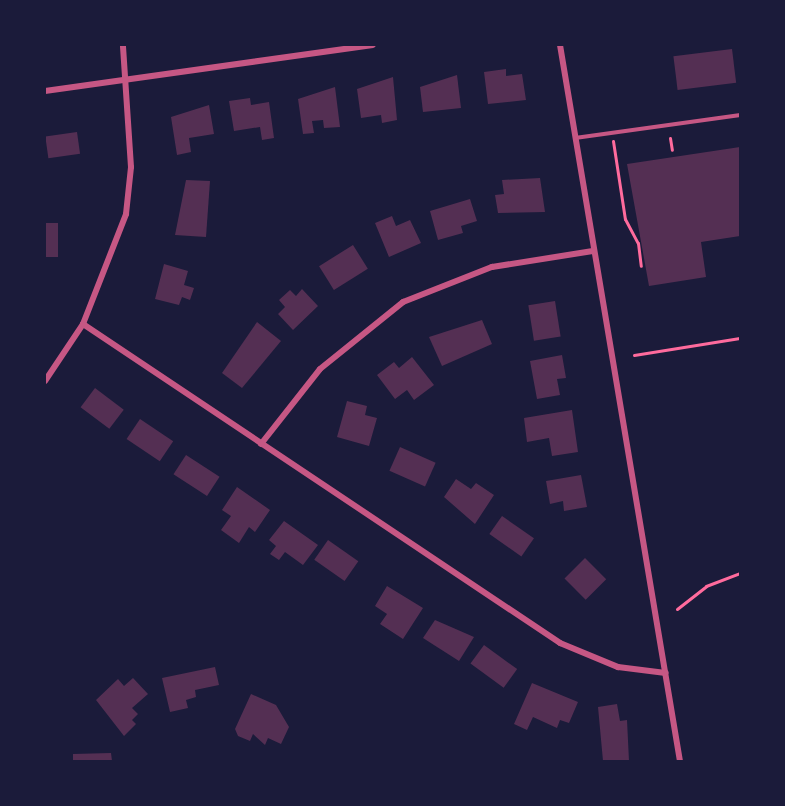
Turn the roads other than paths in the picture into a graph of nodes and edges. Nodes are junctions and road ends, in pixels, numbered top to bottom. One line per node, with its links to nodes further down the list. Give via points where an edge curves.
1 (123, 45): 4 (street)
2 (373, 45): 4 (street)
3 (560, 45): 7 (street)
4 (127, 80): 5 (street); 9 (street, via 131,167 126,214)
5 (45, 91)
6 (740, 115): 7 (lane)
7 (574, 138): 8 (street)
8 (593, 251): 11 (street, via 492,267 403,302 320,369); 12 (street)
9 (82, 324): 10 (street); 11 (street)
10 (45, 381)
11 (261, 444): 12 (street, via 560,643 618,667)
12 (666, 673): 13 (street)
13 (680, 761)

